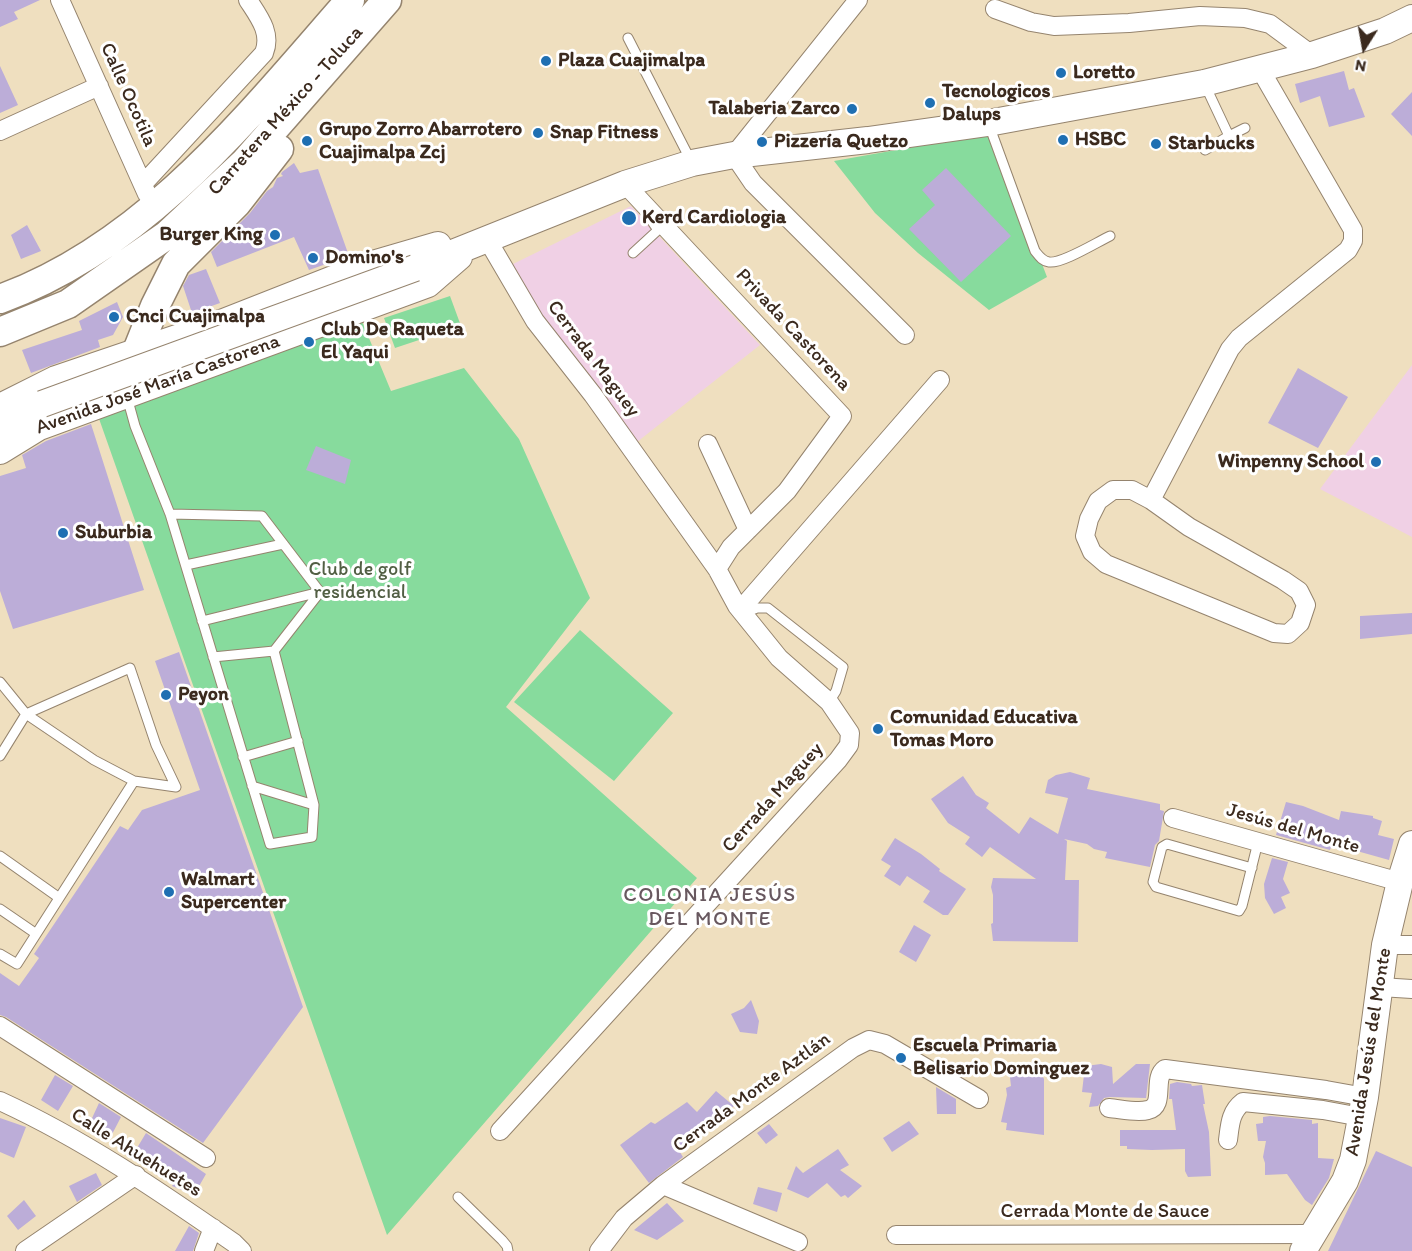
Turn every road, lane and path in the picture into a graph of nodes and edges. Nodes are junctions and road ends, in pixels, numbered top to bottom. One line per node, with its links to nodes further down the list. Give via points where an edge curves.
1 (60, 0): 14 (street, Calle Ocotila)
2 (248, 0): 23 (street, via 267,36 264,53)
3 (350, 0): 23 (main road, Carretera México - Toluca, via 244,122)
4 (387, 0): 10 (main road, Carretera México - Toluca)
5 (858, 0): 20 (street)
6 (1197, 8): 7 (street, via 1129,23 1054,26); 11 (street, via 1270,24)
7 (995, 9)
8 (1412, 18): 11 (main road, Avenida José María Castorena)
9 (628, 38): 21 (lane)
10 (350, 42): 28 (main road, Carretera México - Toluca, via 244,162 167,235 68,304); 30 (main road, via 237,203 176,264)
11 (1312, 55): 12 (main road, Avenida José María Castorena)
12 (1260, 69): 13 (main road, Avenida José María Castorena); 37 (street, via 1353,230 1353,241 1348,250 1239,338)
13 (1204, 82): 15 (main road, Avenida José María Castorena); 18 (lane)
14 (99, 86): 17 (street); 23 (street, Calle Ocotila)
15 (988, 123): 20 (main road, Avenida José María Castorena); 24 (lane, via 1041,259 1059,261)
16 (1245, 128): 18 (lane)
17 (0, 131)
18 (1229, 136): 19 (lane)
19 (1204, 150)
20 (734, 155): 21 (main road, Avenida José María Castorena); 29 (street, via 753,183)
21 (692, 164): 22 (main road, Avenida José María Castorena)
22 (621, 185): 25 (main road, Avenida José María Castorena); 26 (lane, via 658,230); 39 (street, Privada Castorena, via 842,416 787,491)
23 (148, 196): 27 (main road, Carretera México - Toluca, via 59,274)
24 (1110, 236)
25 (481, 241): 30 (main road, Avenida José María Castorena, via 446,243 366,266); 32 (main road, Avenida José María Castorena, via 428,284); 34 (main road, Avenida José María Castorena, bridge, via 42,404); 42 (street, Cerrada Maguey)
26 (633, 253)
27 (0, 299)
28 (0, 332)
29 (905, 335)
30 (137, 351): 32 (lane); 33 (main road, Avenida José María Castorena, via 56,379)
31 (940, 380): 44 (street)
32 (127, 394): 36 (main road, Avenida José María Castorena, via 39,427); 38 (lane, via 135,426)
33 (0, 407)
34 (0, 427)
35 (708, 444): 39 (street)
36 (0, 451)
37 (1151, 500): 37 (street, via 1189,527 1299,591 1306,605 1300,623 1288,634 1274,633 1106,564 1092,552 1085,536 1098,501 1113,490 1132,490)
38 (170, 514): 40 (lane, via 262,516); 41 (lane)
39 (748, 530): 42 (street, Privada Castorena)
40 (283, 544): 41 (lane); 43 (lane)
41 (186, 566): 45 (lane)
42 (717, 569): 44 (street, Cerrada Maguey)
43 (320, 592): 45 (lane); 46 (lane)
44 (742, 611): 49 (street, Cerrada Maguey, via 779,657); 49 (lane, via 768,608 843,667)
45 (202, 621): 47 (lane)
46 (274, 651): 47 (lane); 51 (lane)
47 (213, 657): 53 (lane)
48 (0, 682): 50 (lane)
49 (830, 702): 76 (street, Cerrada Maguey, via 850,733 849,745 838,760)
50 (26, 714): 52 (lane); 54 (lane, via 94,760); 54 (lane, via 130,668 156,745 176,787)
51 (298, 741): 53 (lane); 56 (lane)
52 (0, 756)
53 (243, 757): 55 (lane)
54 (134, 781): 63 (lane)
55 (252, 786): 56 (lane); 56 (lane, via 270,844 312,837)
56 (314, 805)
57 (1173, 818): 58 (street, Jesús del Monte)
58 (1258, 842): 61 (lane); 62 (street, Jesús del Monte)
59 (1412, 844): 62 (main road, Avenida Jesús del Monte)
60 (0, 856): 63 (lane)
61 (1252, 868): 61 (lane, via 1239,911 1156,887 1153,882 1162,847 1167,844)
62 (1400, 882): 66 (main road, Avenida Jesús del Monte)
63 (58, 897): 65 (lane)
64 (0, 909): 65 (lane)
65 (35, 933): 68 (lane, via 16,964)
66 (1385, 945): 67 (street); 69 (main road, Avenida Jesús del Monte)
67 (1412, 945)
68 (0, 954)
69 (1380, 987): 70 (street); 74 (main road, Avenida Jesús del Monte)
70 (1412, 989)
71 (0, 1026): 78 (street)
72 (979, 1099): 80 (street, Cerrada Monte Aztlán, via 885,1044 869,1040)
73 (0, 1101): 79 (street, Calle Ahuehuetes, via 34,1116)
74 (1363, 1107): 75 (street, via 1165,1069 1159,1076 1154,1108); 77 (street, via 1323,1110 1243,1102 1231,1118); 85 (main road, Avenida Jesús del Monte, via 1350,1171)
75 (1109, 1108)
76 (500, 1131)
77 (1228, 1140)
78 (206, 1158)
79 (136, 1175): 82 (street, Calle Ahuehuetes); 86 (street)
80 (663, 1185): 84 (street); 90 (street, Cerrada Monte Aztlán, via 624,1218)
81 (458, 1197): 89 (lane, via 502,1240)
82 (213, 1228): 87 (street); 88 (street, Calle Ahuehuetes)
83 (896, 1235): 85 (street, Cerrada Monte de Sauce)
84 (798, 1242)
85 (1308, 1242)
86 (25, 1251)
87 (204, 1251)
88 (242, 1251)
89 (508, 1251)
90 (599, 1251)

